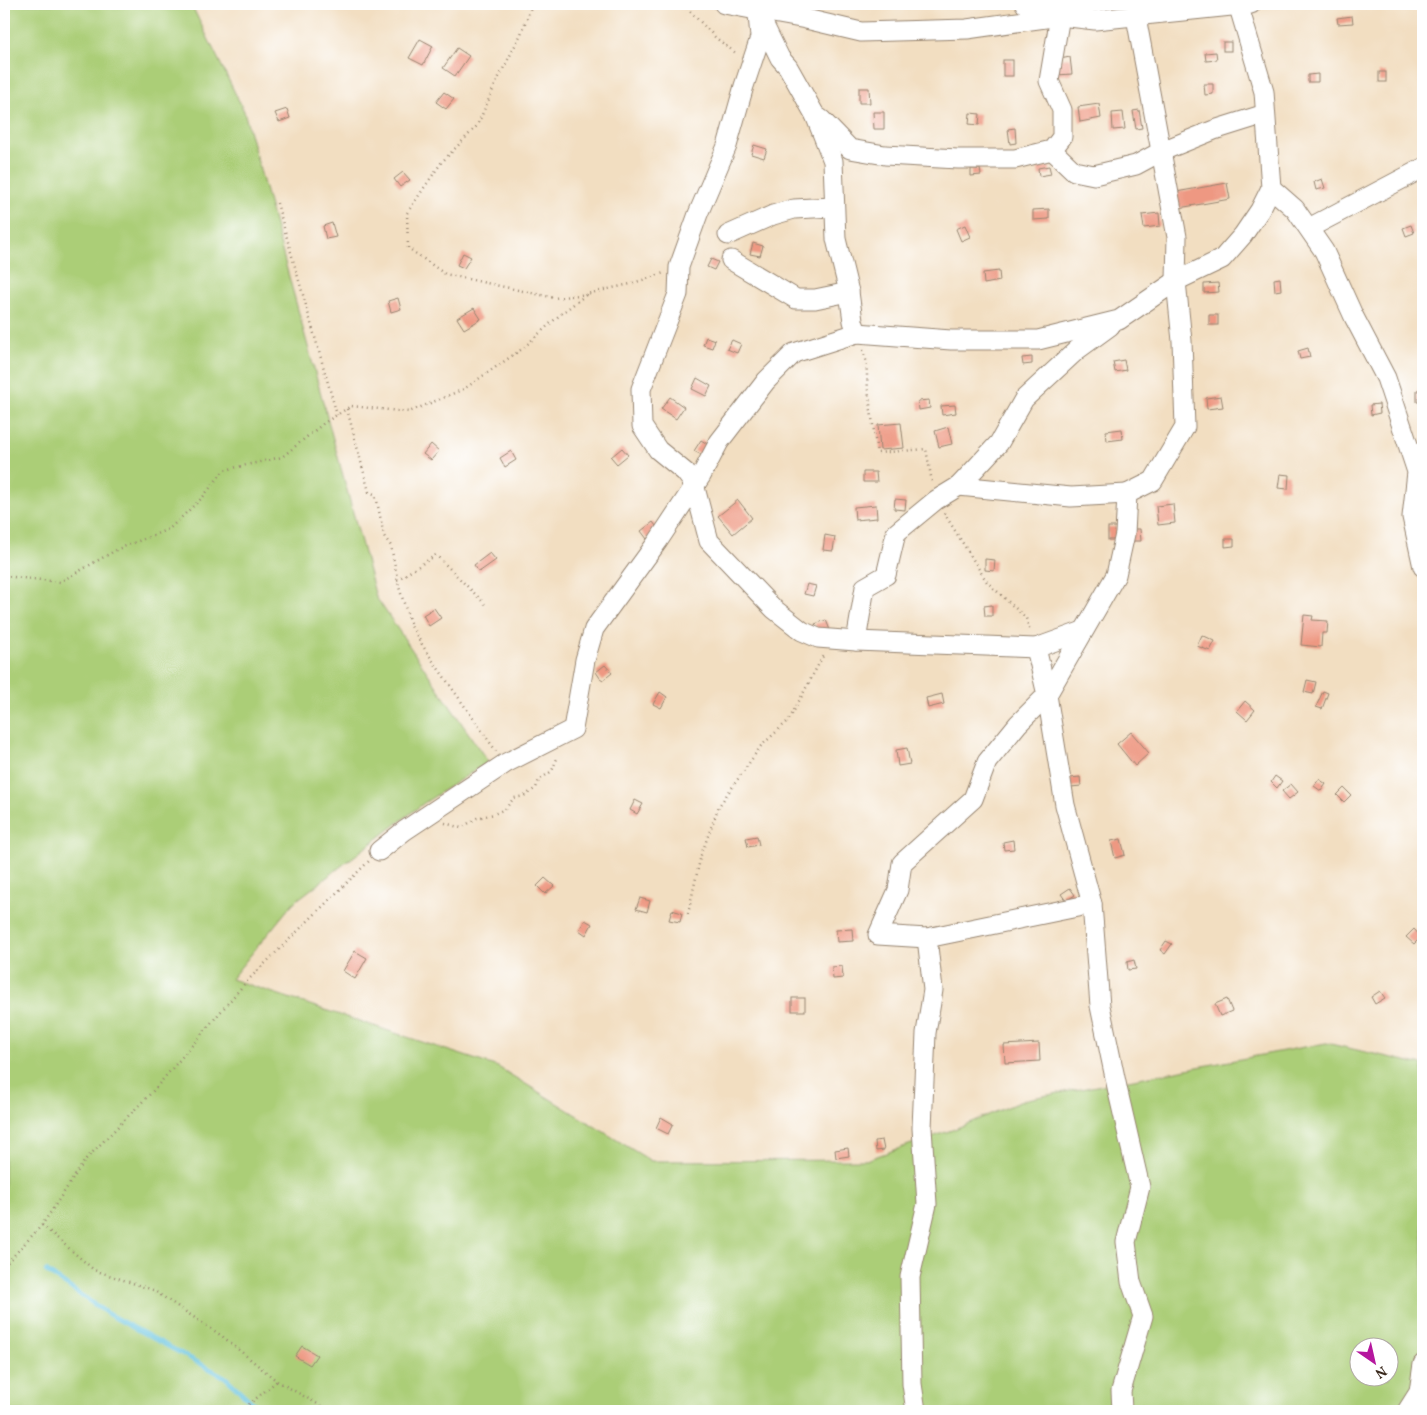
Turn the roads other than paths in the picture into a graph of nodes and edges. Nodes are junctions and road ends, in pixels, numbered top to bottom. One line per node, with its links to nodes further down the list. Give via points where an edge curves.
1 (724, 4): 4 (street)
2 (1025, 4): 5 (street)
3 (1243, 4): 6 (street); 7 (street, via 1264,92)
4 (757, 7): 5 (street, via 861,32 967,29); 8 (street, via 780,58); 21 (street, via 760,37 727,146 679,267 678,294 641,389 642,426 658,450 685,472)
5 (1060, 16): 6 (street, via 1094,20); 9 (street, via 1049,81 1062,110 1062,137)
6 (1136, 17): 10 (street)
7 (1265, 114): 10 (street); 12 (street)
8 (815, 115): 9 (street, via 850,149 885,155 1015,159); 13 (street, via 832,161)
9 (1052, 150): 10 (street, via 1074,171 1094,175 1136,164)
10 (1162, 151): 17 (street, via 1177,237)
11 (1423, 168): 14 (street)
12 (1271, 188): 14 (street, via 1295,209); 17 (street, via 1243,235 1222,259)
13 (833, 207): 15 (street, via 773,215); 18 (street, via 836,239)
14 (1309, 228): 24 (street, via 1324,251 1386,378 1417,472 1412,517)
15 (728, 235)
16 (731, 260): 18 (street, via 796,299 815,299)
17 (1176, 281): 19 (street); 23 (street, via 1185,426 1153,481)
18 (848, 292): 20 (street)
19 (1119, 320): 20 (street, via 1038,340 951,340); 22 (street, via 1077,350 1024,399 999,443)
20 (857, 333): 21 (street, via 794,353 766,381 718,442)
21 (694, 484): 26 (street, via 709,541 774,609 802,631 818,638); 29 (street, via 658,542 594,629 573,729 501,766)
22 (959, 486): 23 (street, via 1072,497); 26 (street, via 936,500 896,533 886,575 865,587)
23 (1127, 494): 25 (street, via 1125,534 1116,575)
24 (1423, 567)
25 (1083, 631): 27 (street); 28 (street)
26 (856, 641): 27 (street)
27 (1036, 648): 28 (street)
28 (1047, 695): 30 (street, via 1065,805); 31 (street, via 987,762 973,800 902,863 898,890 878,935)
29 (379, 851)
30 (1092, 904): 31 (street); 34 (street, via 1100,1006 1140,1187 1126,1242 1131,1282 1143,1316 1122,1391)
31 (927, 938): 33 (street, via 933,990 926,1033 922,1128 927,1204 910,1277 912,1384)
32 (1423, 1364): 35 (street, via 1419,1392)
33 (916, 1411)
34 (1122, 1411)
35 (1407, 1411)

